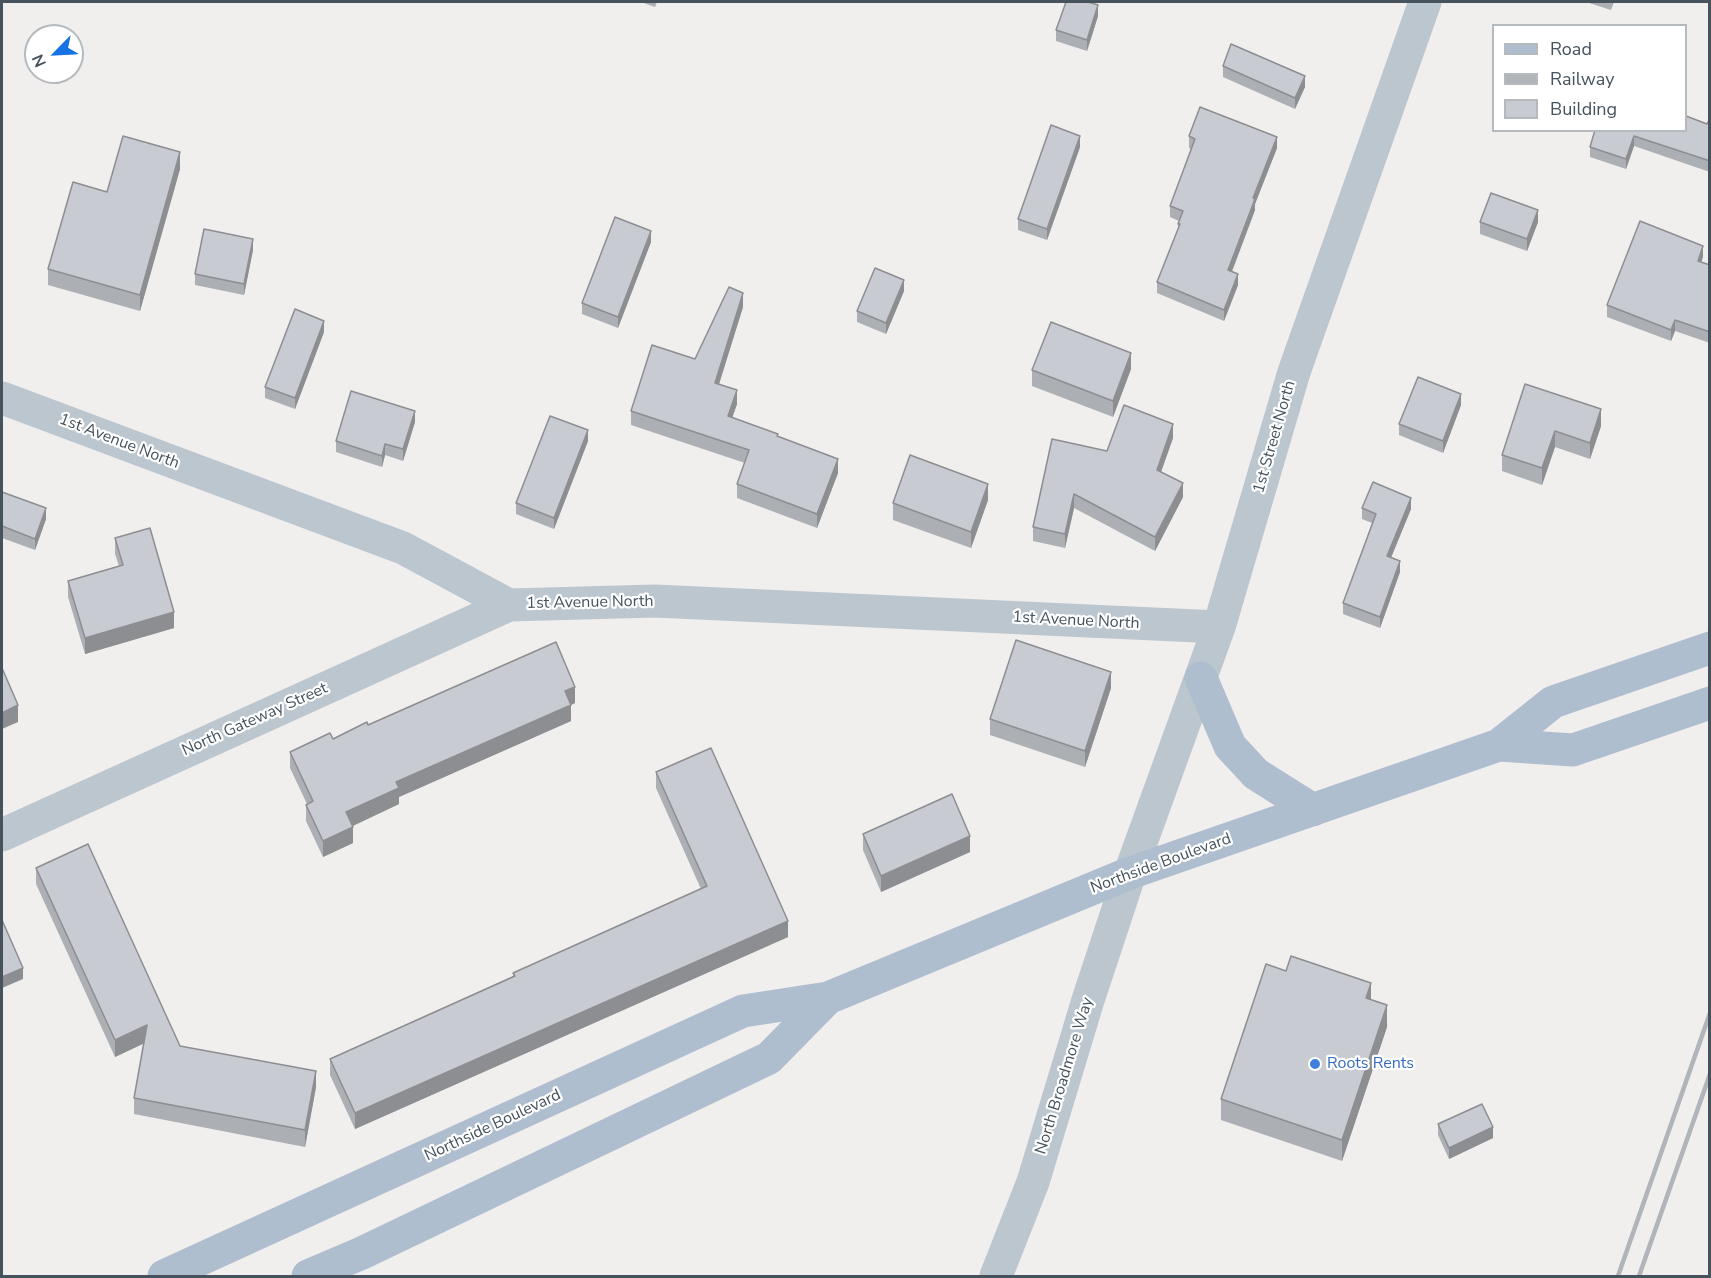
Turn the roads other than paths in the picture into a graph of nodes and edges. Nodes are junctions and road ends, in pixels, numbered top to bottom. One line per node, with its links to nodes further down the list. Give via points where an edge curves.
1 (1425, 2): 4 (street, 1st Street North, via 1294,372)
2 (2, 398): 3 (street, 1st Avenue North, via 403,548)
3 (509, 604): 4 (street, 1st Avenue North, via 655,601); 10 (street, North Gateway Street)
4 (1219, 627): 6 (street, 1st Street North)
5 (1695, 653): 8 (main road, Northside Boulevard, via 1553,702)
6 (1201, 678): 9 (main road, via 1230,746 1256,774); 11 (street, 1st Street North)
7 (1710, 703): 8 (main road, Northside Boulevard, via 1573,750)
8 (1499, 745): 9 (main road, Northside Boulevard)
9 (1313, 810): 11 (main road, Northside Boulevard)
10 (2, 835)
11 (1130, 873): 12 (main road, Northside Boulevard); 15 (street, North Broadmore Way, via 1033,1182)
12 (828, 998): 13 (main road, Northside Boulevard, via 743,1011); 14 (main road, Northside Boulevard, via 769,1058)
13 (164, 1276)
14 (308, 1276)
15 (996, 1276)

